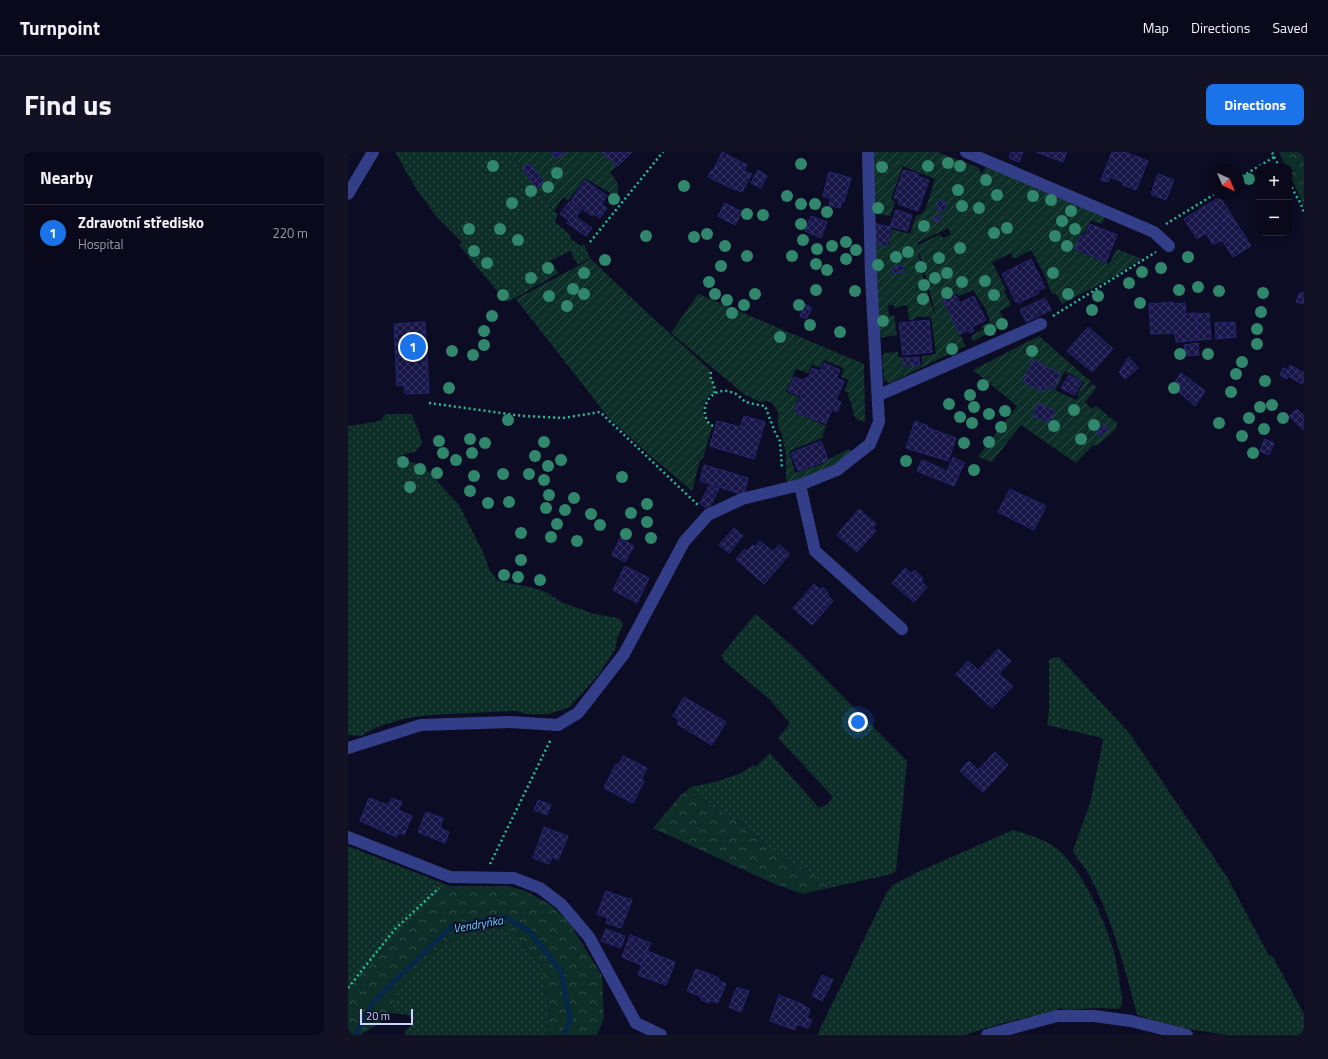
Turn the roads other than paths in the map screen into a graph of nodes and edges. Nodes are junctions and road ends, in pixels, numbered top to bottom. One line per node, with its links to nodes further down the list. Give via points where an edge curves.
1 (372, 152): 4 (street)
2 (868, 152): 7 (street, via 871,277)
3 (966, 152): 5 (street, via 1154,232)
4 (348, 194)
5 (1169, 246)
6 (1041, 324): 7 (street)
7 (879, 395): 8 (street, via 880,422 870,444 837,470)
8 (800, 485): 9 (street, via 814,551); 10 (street, via 742,499 708,515 684,542 624,654 578,713 558,725 509,722 421,724)
9 (902, 629)
10 (348, 748)
11 (348, 836): 12 (street, via 450,877 514,878 540,888 561,904 589,938 636,1023)
12 (661, 1035)
13 (987, 1035): 14 (street, via 1057,1016 1094,1016 1131,1021)
14 (1187, 1035)

